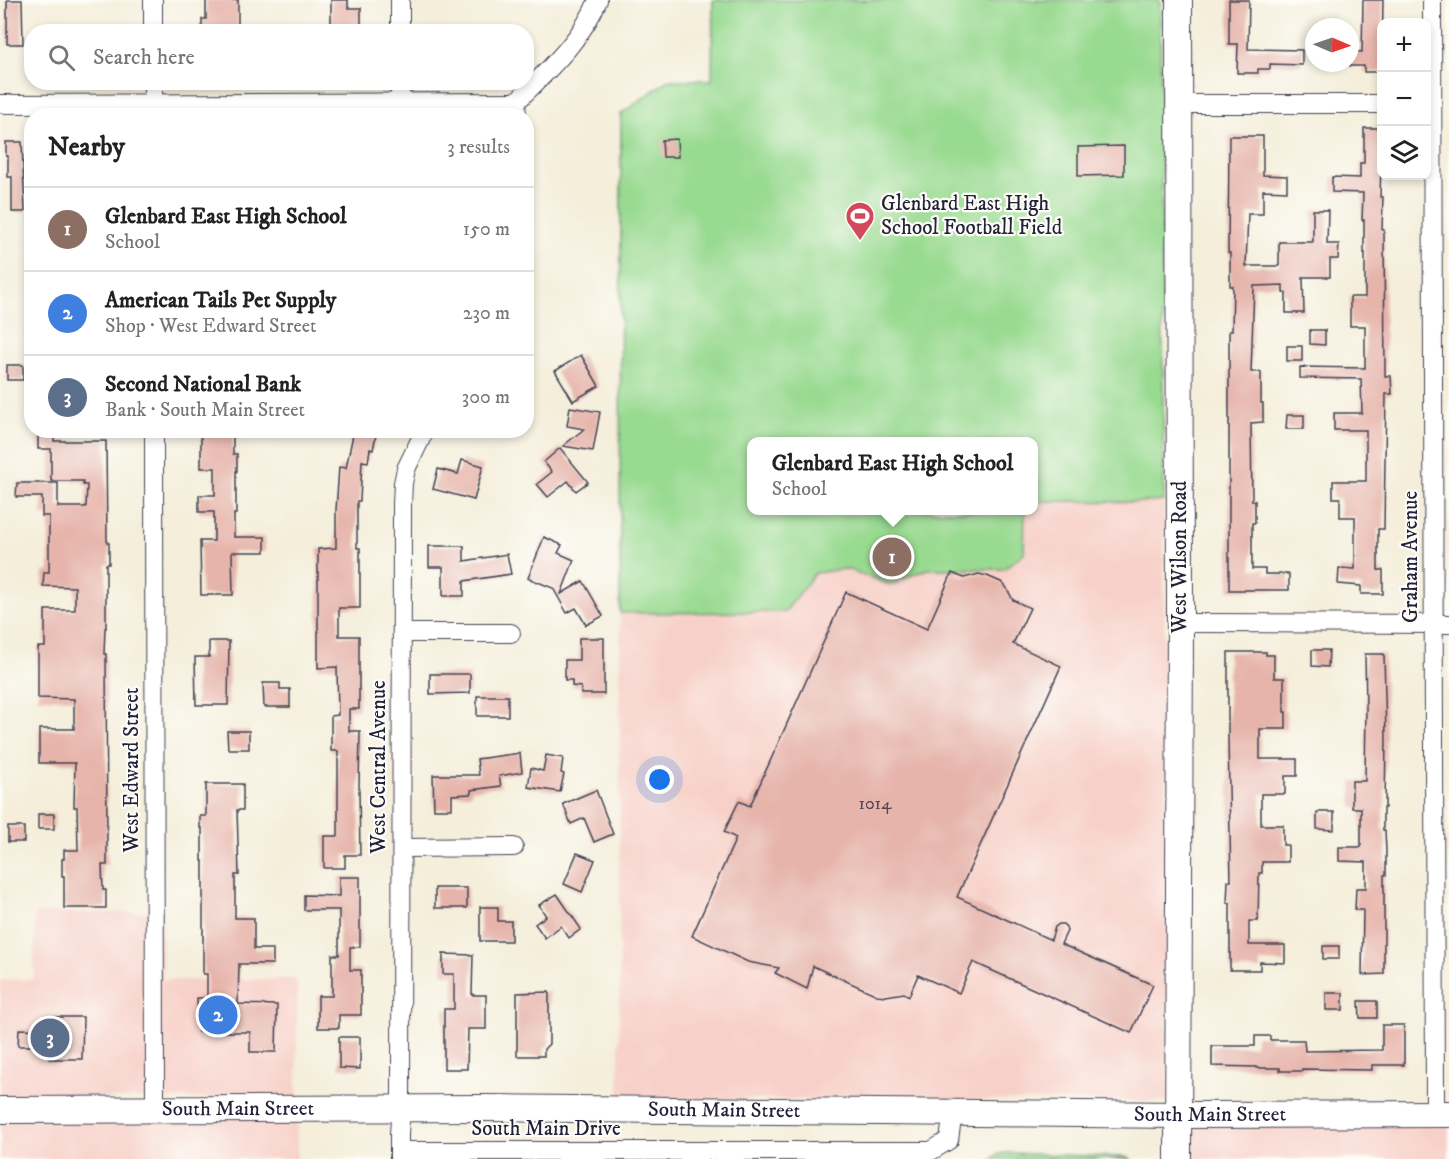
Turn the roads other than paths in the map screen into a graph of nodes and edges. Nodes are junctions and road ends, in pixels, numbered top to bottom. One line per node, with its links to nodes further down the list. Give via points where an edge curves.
1 (153, 0): 6 (street)
2 (400, 0): 7 (street)
3 (598, 0): 8 (street, via 577,36)
4 (1179, 0): 14 (main road, West Wilson Road)
5 (1432, 0): 16 (street, Graham Avenue)
6 (153, 24)
7 (400, 24)
8 (534, 87)
9 (153, 90): 18 (street)
10 (400, 90): 12 (street)
11 (532, 90): 21 (street)
12 (400, 102): 19 (street); 20 (street)
13 (0, 104): 17 (street)
14 (1179, 104): 15 (street); 24 (main road, West Wilson Road)
15 (1377, 104)
16 (1436, 104): 25 (street, Graham Avenue)
17 (102, 108)
18 (153, 108)
19 (215, 108)
20 (499, 108)
21 (517, 108)
22 (154, 438): 32 (street, West Edward Street)
23 (421, 438): 26 (street, West Central Avenue, via 403,483)
24 (1180, 623): 25 (street); 35 (main road, West Wilson Road)
25 (1441, 624): 34 (street, Graham Avenue)
26 (402, 633): 27 (street); 29 (street, West Central Avenue)
27 (511, 633)
28 (514, 847): 29 (street)
29 (402, 848): 30 (street, West Central Avenue)
30 (401, 1108): 32 (main road, South Main Street); 33 (main road, South Main Street); 36 (street, West Central Avenue)
31 (0, 1110): 32 (main road, South Main Street)
32 (155, 1110)
33 (953, 1112): 35 (main road, South Main Street); 36 (street, South Main Drive, via 949,1140 931,1151)
34 (1442, 1114): 35 (main road, South Main Street)
35 (1179, 1115): 37 (main road, West Wilson Road)
36 (399, 1155)
37 (1178, 1159)

